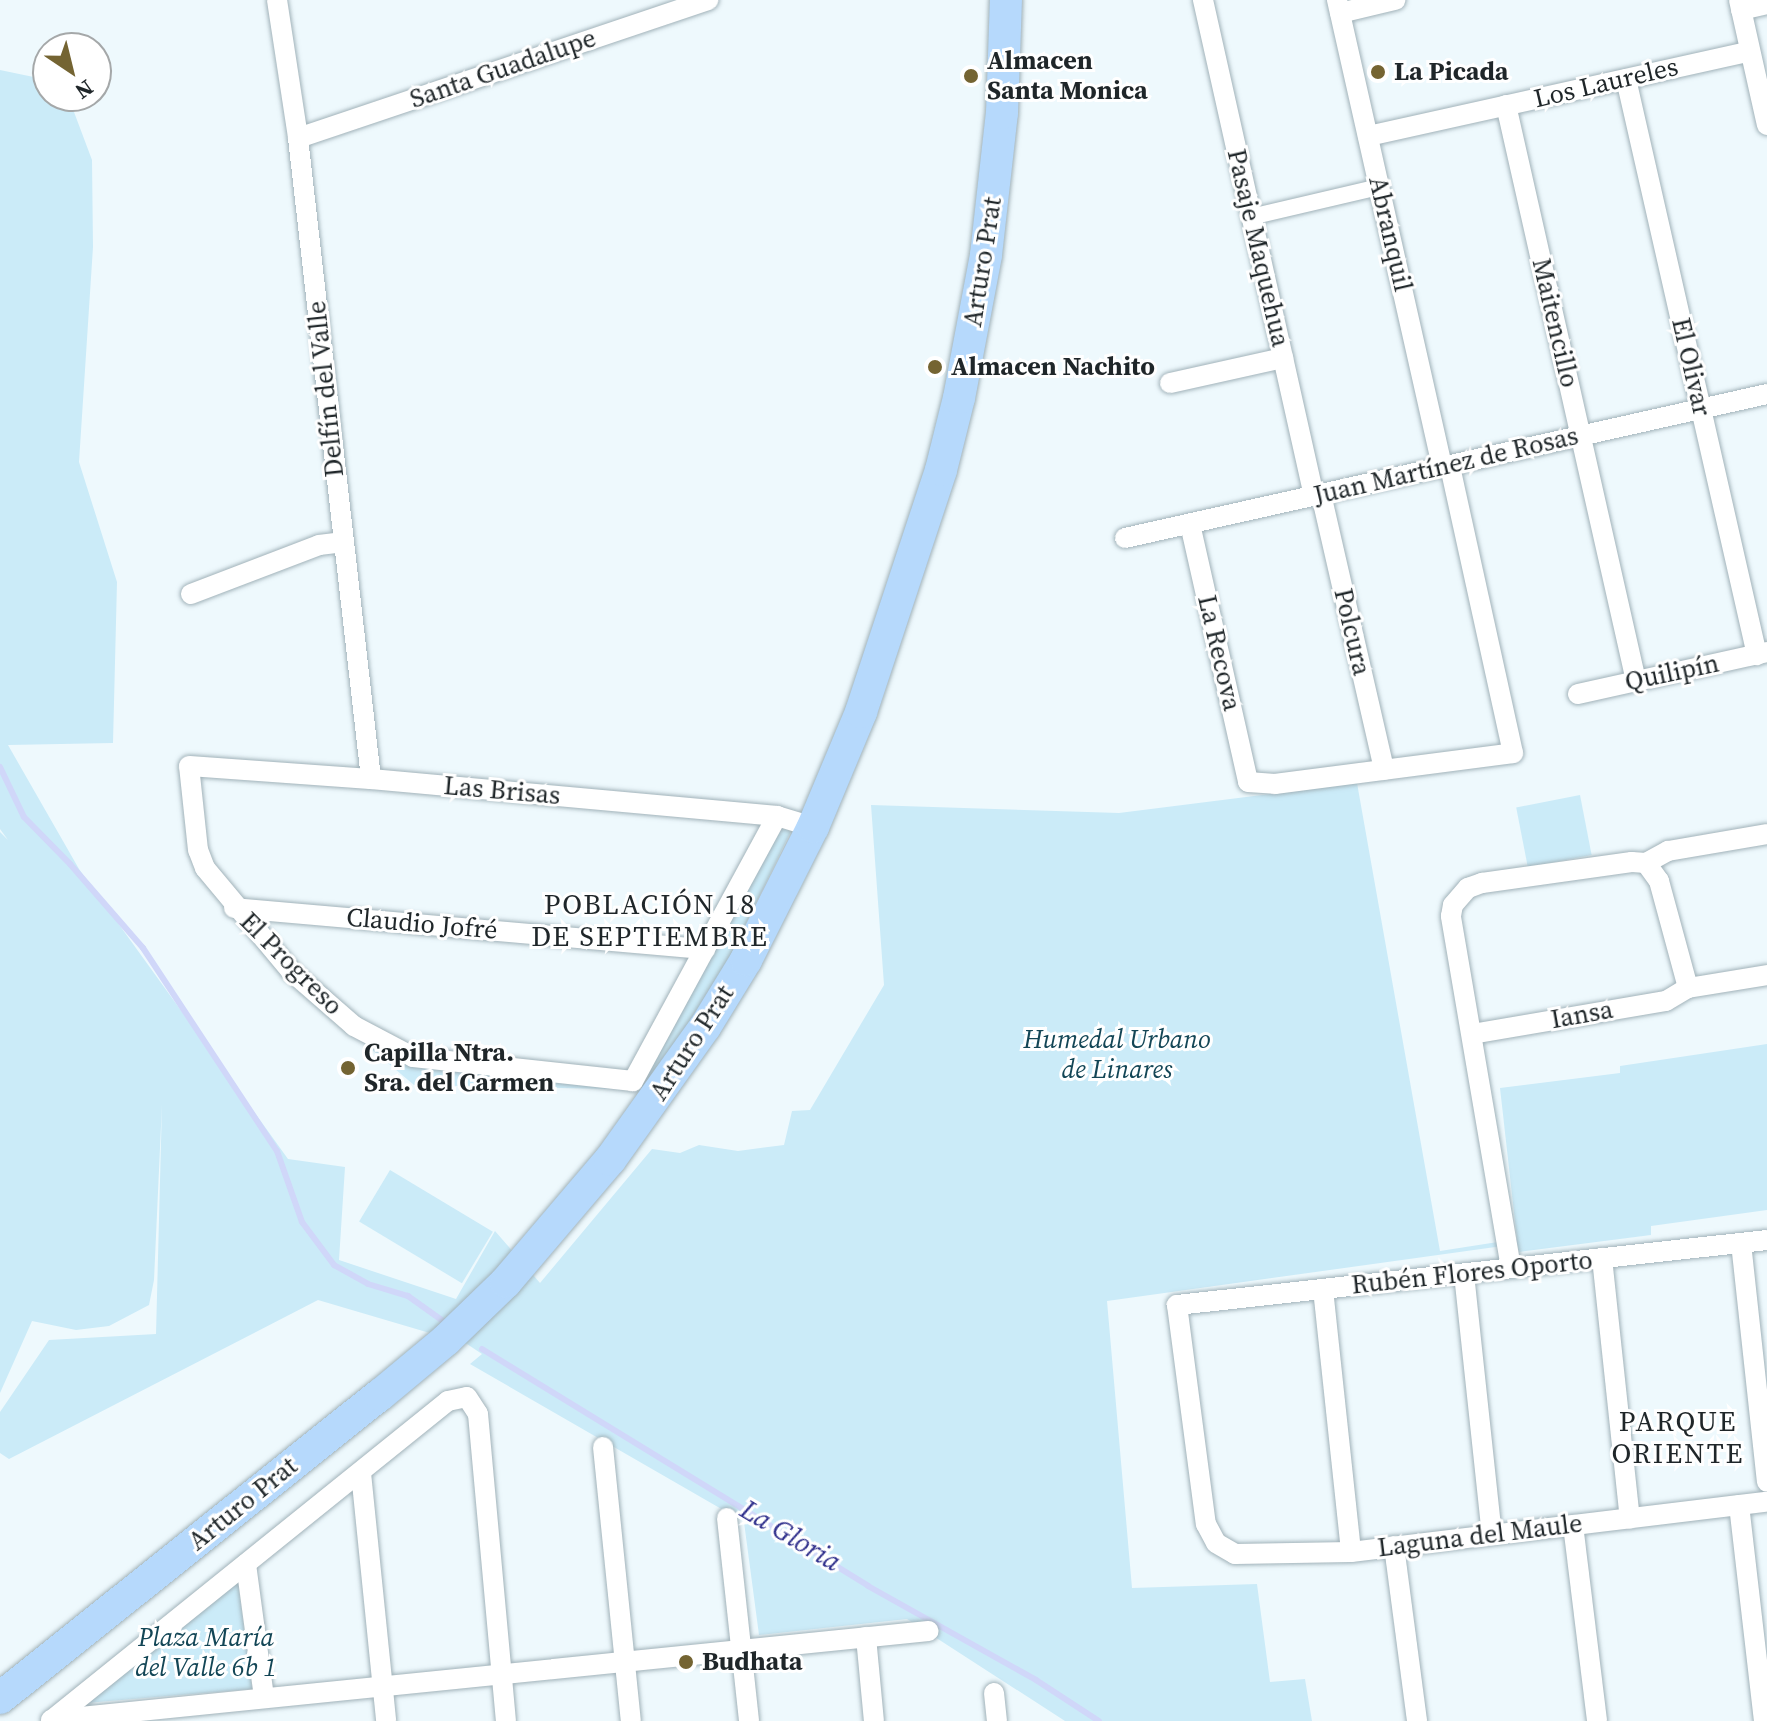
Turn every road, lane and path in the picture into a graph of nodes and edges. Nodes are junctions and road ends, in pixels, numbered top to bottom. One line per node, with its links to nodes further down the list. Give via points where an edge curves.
1 (277, 0): 14 (street, Delfín del Valle)
2 (708, 0): 14 (street, Santa Guadalupe)
3 (1006, 0): 35 (main road, Arturo Prat, via 995,184 959,398 897,612)
4 (1203, 0): 16 (street, Pasaje Maquehua)
5 (1395, 0): 8 (street)
6 (1767, 4): 7 (street)
7 (1740, 5): 9 (street)
8 (1338, 6): 13 (street, Abranquil)
9 (1750, 51): 10 (street, Los Laureles); 12 (street)
10 (1626, 79): 11 (street, Los Laureles); 20 (street, El Olivar)
11 (1506, 105): 13 (street, Los Laureles); 21 (street, Maitencillo)
12 (1767, 125)
13 (1368, 136): 15 (street, Abranquil)
14 (298, 138): 26 (street, Delfín del Valle)
15 (1379, 187): 16 (street); 22 (street, Abranquil)
16 (1251, 217): 17 (street, Pasaje Maquehua)
17 (1283, 358): 18 (street); 23 (street, Pasaje Maquehua)
18 (1170, 383)
19 (1767, 394): 20 (street, Juan Martínez de Rosas)
20 (1701, 409): 21 (street, Juan Martínez de Rosas); 28 (street, El Olivar)
21 (1580, 436): 22 (street, Juan Martínez de Rosas); 29 (street, Maitencillo)
22 (1446, 466): 23 (street, Juan Martínez de Rosas); 32 (street, Abranquil, via 1513,753)
23 (1318, 495): 24 (street, Juan Martínez de Rosas); 32 (street, Polcura)
24 (1190, 524): 25 (street, Juan Martínez de Rosas); 32 (street, La Recova, via 1248,782 1275,784)
25 (1125, 538)
26 (344, 542): 27 (street, via 319,545); 33 (street, Delfín del Valle)
27 (191, 594)
28 (1762, 654): 29 (street, Quilipín)
29 (1636, 681): 30 (street, Quilipín)
30 (1578, 694)
31 (189, 766): 33 (street, Las Brisas); 38 (street, El Progreso, via 198,850)
32 (1384, 770)
33 (371, 779): 34 (street, Las Brisas)
34 (777, 816): 35 (street, Las Brisas); 39 (street, Arturo Prat)
35 (813, 827): 71 (main road, Arturo Prat, via 766,924 705,1027 610,1160 515,1273 380,1395)
36 (1767, 834): 37 (street, via 1668,851)
37 (1646, 863): 41 (street, via 1659,881); 42 (street, via 1482,883 1460,895 1451,916)
38 (234, 908): 39 (street, Claudio Jofré); 43 (street, El Progreso, via 320,1000 394,1049 413,1057)
39 (705, 949): 43 (street, Arturo Prat)
40 (1767, 975): 41 (street, Iansa)
41 (1688, 988): 42 (street, Iansa, via 1666,1001)
42 (1472, 1034): 47 (street)
43 (633, 1081)
44 (1767, 1240): 45 (street, Rubén Flores Oporto)
45 (1741, 1243): 46 (street, Rubén Flores Oporto); 52 (street)
46 (1602, 1258): 47 (street, Rubén Flores Oporto); 56 (street)
47 (1511, 1268): 48 (street, Rubén Flores Oporto)
48 (1464, 1274): 49 (street, Rubén Flores Oporto); 59 (street)
49 (1323, 1289): 57 (street, Rubén Flores Oporto, via 1177,1305); 61 (street)
50 (603, 1447): 66 (street)
51 (361, 1473): 62 (street); 67 (street, via 448,1401 467,1397 478,1414); 68 (street)
52 (1767, 1482)
53 (1767, 1502): 54 (street, Laguna del Maule)
54 (1739, 1505): 56 (street, Laguna del Maule); 82 (street)
55 (727, 1518): 65 (street)
56 (1630, 1518): 58 (street, Laguna del Maule)
57 (1206, 1524): 61 (street, Laguna del Maule, via 1216,1543 1235,1554)
58 (1573, 1525): 59 (street, Laguna del Maule); 81 (street)
59 (1492, 1535): 60 (street, Laguna del Maule)
60 (1394, 1546): 61 (street, Laguna del Maule); 80 (street)
61 (1351, 1552)
62 (246, 1564): 70 (street); 73 (street)
63 (928, 1631): 64 (street)
64 (866, 1637): 65 (street); 78 (street)
65 (741, 1649): 66 (street); 77 (street)
66 (625, 1661): 67 (street); 76 (street)
67 (501, 1674): 68 (street); 75 (street)
68 (383, 1686): 70 (street); 74 (street)
69 (994, 1693): 79 (street)
70 (264, 1697): 72 (street)
71 (0, 1698)
72 (163, 1715): 73 (street)
73 (50, 1721)
74 (386, 1721)
75 (506, 1721)
76 (631, 1721)
77 (749, 1721)
78 (874, 1721)
79 (997, 1721)
80 (1417, 1721)
81 (1597, 1721)
82 (1764, 1721)

